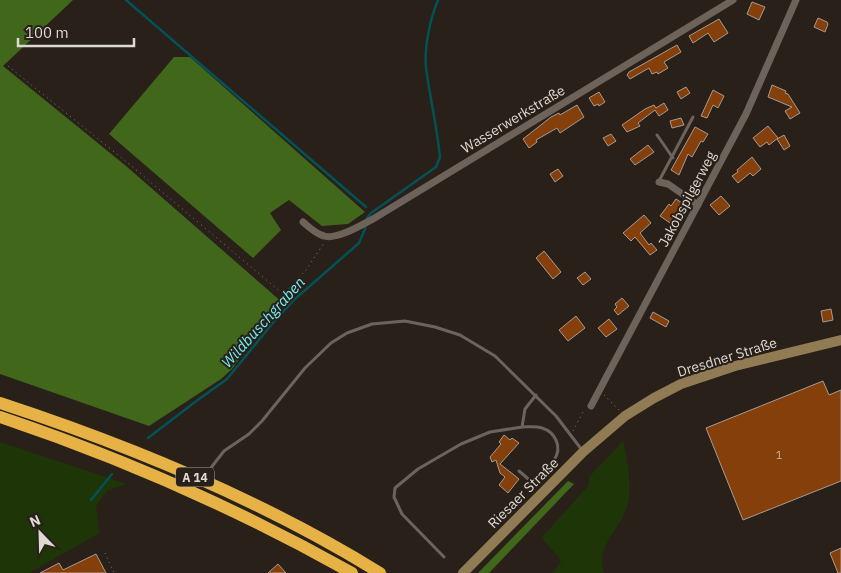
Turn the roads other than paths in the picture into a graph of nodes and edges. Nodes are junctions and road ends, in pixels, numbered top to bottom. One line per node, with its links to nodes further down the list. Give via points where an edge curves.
1 (733, 0): 8 (street, Wasserwerkstraße, via 373,219 330,237 317,233)
2 (796, 0): 7 (street, Jakobspilgerweg, via 746,114)
3 (693, 117): 5 (lane)
4 (657, 134): 5 (lane)
5 (673, 158): 6 (lane)
6 (659, 182): 7 (street, via 668,184)
7 (698, 205): 12 (street, Jakobspilgerweg)
8 (303, 222)
9 (841, 340): 15 (main road, Dresdner Straße, via 735,366 681,384 625,416)
10 (536, 395): 14 (lane, via 525,409); 16 (lane); 18 (lane, via 495,356 460,335 405,322 372,324 331,343 305,368 262,421 224,450)
11 (0, 402): 18 (highway, A 14, via 126,448)
12 (591, 406)
13 (0, 417): 20 (highway, A 14, via 205,497)
14 (522, 426): 17 (lane, via 547,430 554,436 558,447 554,459 532,483); 19 (lane, via 490,432 461,444 418,469 396,488 394,497 402,514)
15 (604, 434): 16 (main road, Riesaer Straße)
16 (583, 452): 22 (main road, Riesaer Straße)
17 (519, 471)
18 (201, 480): 21 (highway, A 14, via 295,525)
19 (444, 557)
20 (352, 573)
21 (380, 573)
22 (463, 573)

